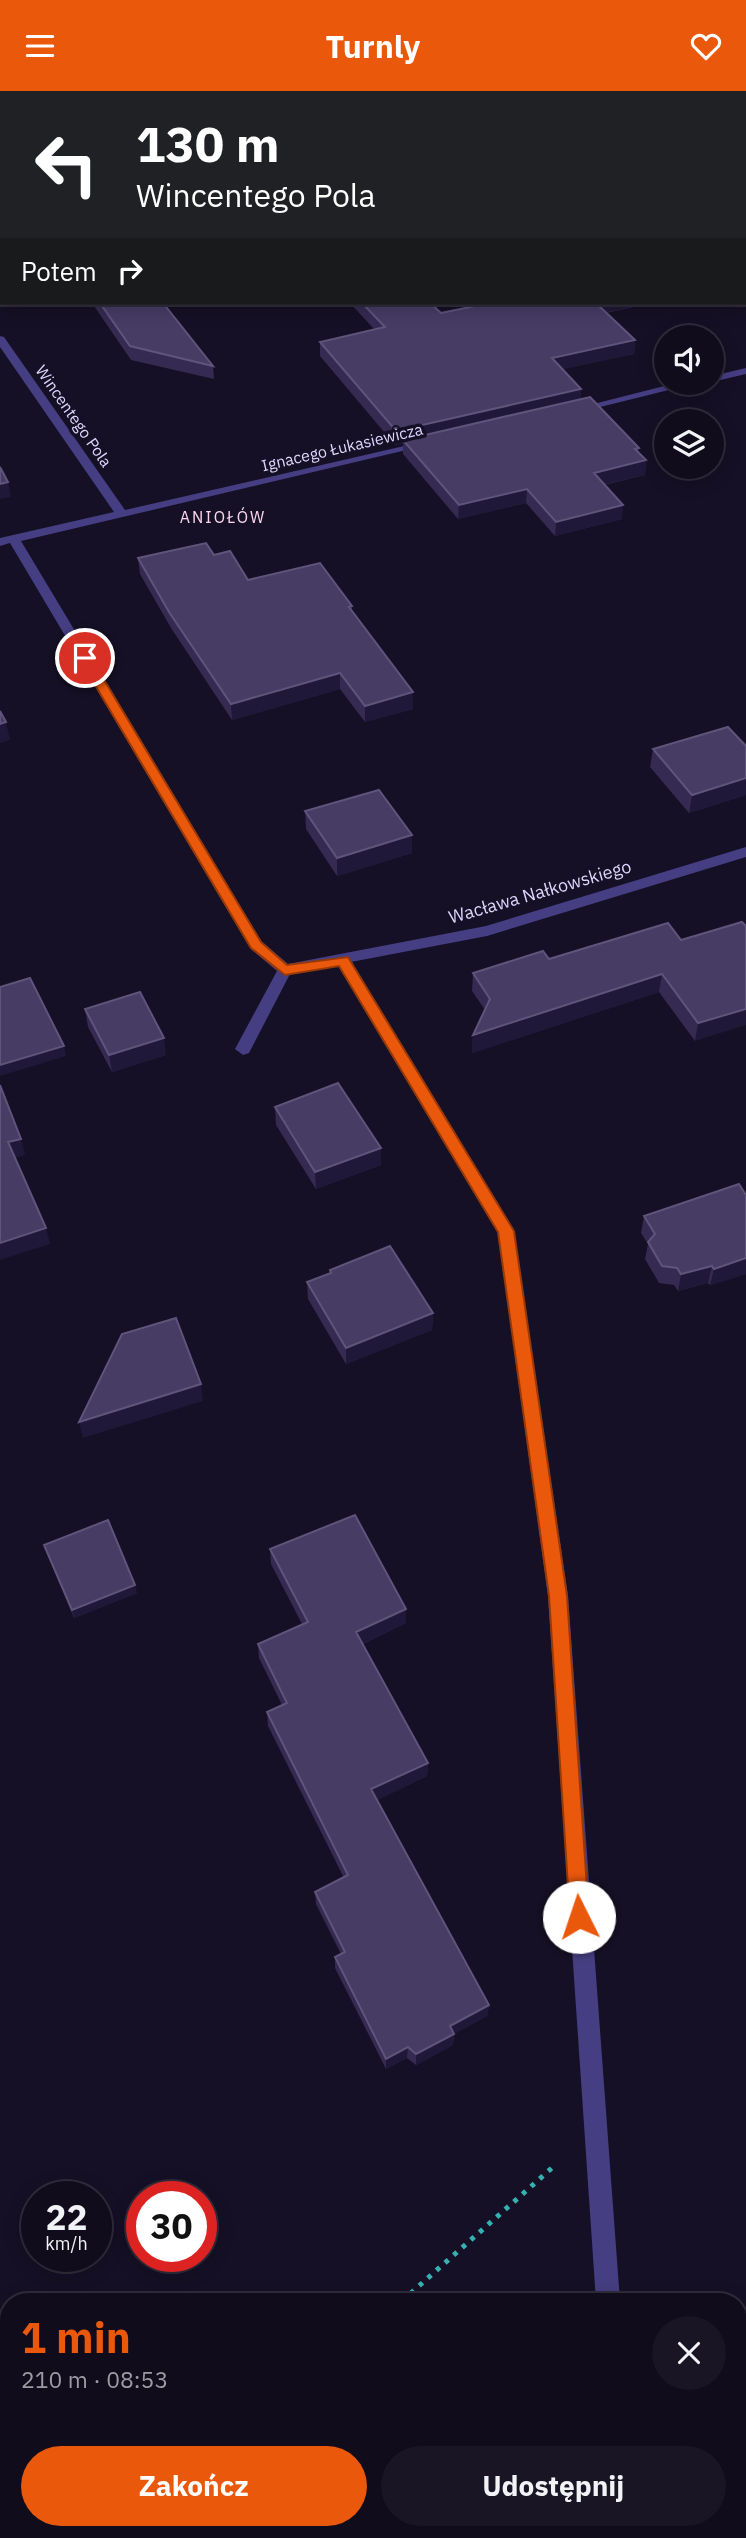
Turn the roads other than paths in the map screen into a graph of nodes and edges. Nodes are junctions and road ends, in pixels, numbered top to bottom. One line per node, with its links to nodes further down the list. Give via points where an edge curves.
1 (0, 339): 2 (street, Wincentego Pola)
2 (6, 358): 8 (street, Wincentego Pola)
3 (746, 371): 4 (street)
4 (724, 376)
5 (654, 392): 6 (street)
6 (569, 411)
7 (433, 442): 8 (street, Ignacego Łukasiewicza)
8 (121, 513): 9 (street, Ignacego Łukasiewicza)
9 (7, 540): 12 (street, via 256,945)
10 (746, 852): 11 (street, Wacława Nałkowskiego, via 487,930)
11 (343, 961): 12 (street); 14 (street, via 506,1231 558,1596)
12 (285, 970): 13 (street)
13 (243, 1048)
14 (607, 2293)

